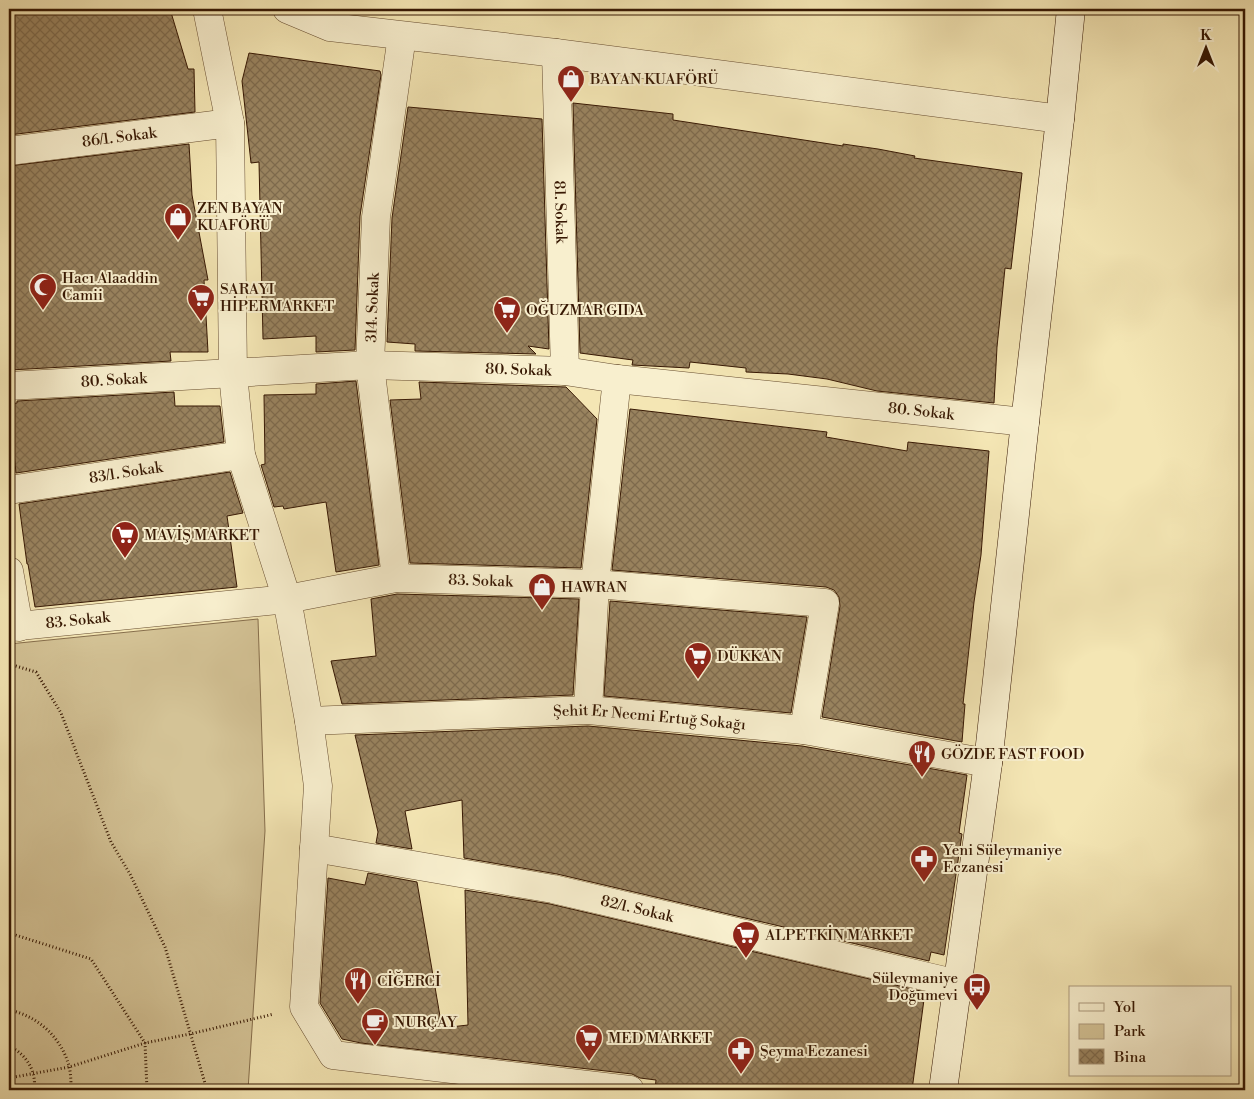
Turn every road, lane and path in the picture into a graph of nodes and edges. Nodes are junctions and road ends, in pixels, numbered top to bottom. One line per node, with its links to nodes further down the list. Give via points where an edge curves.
1 (207, 9): 8 (street)
2 (287, 9): 4 (street)
3 (1070, 9): 7 (street)
4 (331, 18): 5 (street)
5 (402, 36): 6 (street); 10 (street, 314. Sokak, via 376,217)
6 (556, 53): 7 (street); 11 (street, 81. Sokak)
7 (1060, 119): 15 (street)
8 (230, 124): 9 (street, 86/1. Sokak); 12 (street)
9 (9, 151)
10 (370, 365): 11 (street, 80. Sokak); 12 (street, 80. Sokak); 19 (street, 314. Sokak)
11 (565, 371): 13 (street, 80. Sokak)
12 (233, 374): 14 (street, 80. Sokak); 16 (street)
13 (617, 379): 15 (street, 80. Sokak); 20 (street)
14 (9, 386)
15 (1025, 422): 28 (street)
16 (242, 455): 17 (street, 83/1. Sokak); 21 (street)
17 (9, 490)
18 (9, 571): 22 (street)
19 (396, 578): 20 (street, 83. Sokak); 21 (street, 83. Sokak)
20 (595, 584): 25 (street); 27 (street, 83. Sokak, via 825,603)
21 (287, 599): 22 (street, 83. Sokak); 26 (street)
22 (14, 627)
23 (9, 664): 24 (path); 34 (path, via 36,672 61,713 111,842 165,947)
24 (9, 704)
25 (588, 710): 26 (street, Şehit Er Necmi Ertuğ Sokağı); 27 (street, Şehit Er Necmi Ertuğ Sokağı)
26 (309, 721): 29 (street, via 318,786)
27 (804, 730): 28 (street, Şehit Er Necmi Ertuğ Sokağı)
28 (988, 763): 31 (street)
29 (314, 848): 31 (street, 82/1. Sokak, via 553,889); 32 (street)
30 (9, 933): 35 (path, via 91,959)
31 (958, 984): 45 (street)
32 (304, 1007): 34 (path); 44 (street, via 333,1055)
33 (9, 1010): 37 (path, via 22,1012 43,1025 60,1044)
34 (190, 1034): 35 (path); 43 (path)
35 (145, 1043): 37 (path); 42 (path)
36 (9, 1046): 38 (path, via 21,1052)
37 (69, 1067): 38 (path); 41 (path)
38 (34, 1074): 39 (path); 40 (path)
39 (9, 1078)
40 (34, 1090)
41 (71, 1090)
42 (147, 1090)
43 (207, 1090)
44 (630, 1090)
45 (943, 1090)

